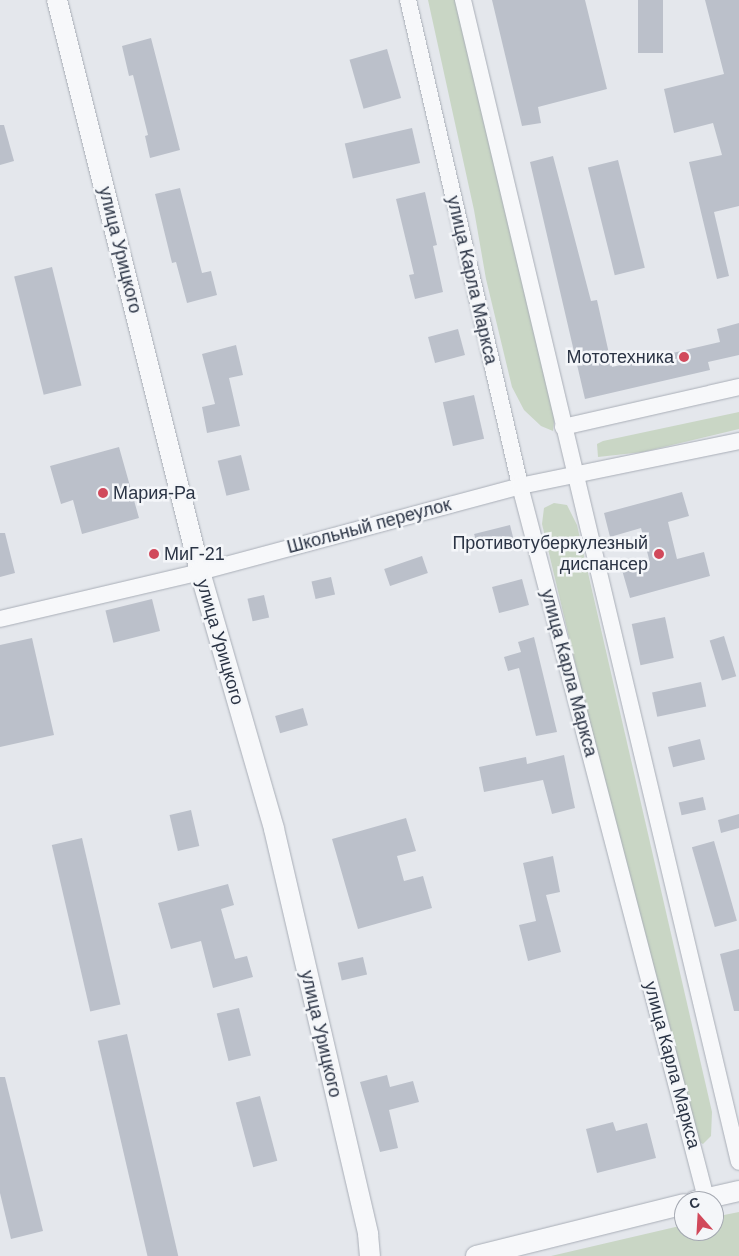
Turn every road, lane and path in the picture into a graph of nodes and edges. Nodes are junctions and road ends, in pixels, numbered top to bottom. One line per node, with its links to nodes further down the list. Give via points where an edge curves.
1 (57, 0): 9 (street, улица Урицкого)
2 (408, 0): 8 (street, улица Карла Маркса)
3 (463, 0): 5 (street)
4 (739, 388): 5 (street)
5 (563, 427): 7 (street)
6 (739, 441): 7 (street, Школьный переулок)
7 (575, 476): 8 (street, Школьный переулок); 11 (street)
8 (520, 486): 9 (street, Школьный переулок); 12 (street, улица Карла Маркса)
9 (200, 572): 10 (street, Школьный переулок); 16 (street, улица Урицкого, via 274,829 368,1234)
10 (0, 619)
11 (739, 1162)
12 (699, 1191)
13 (739, 1191): 14 (street)
14 (724, 1195)
15 (674, 1206): 17 (street)
16 (370, 1256)
17 (476, 1256)

